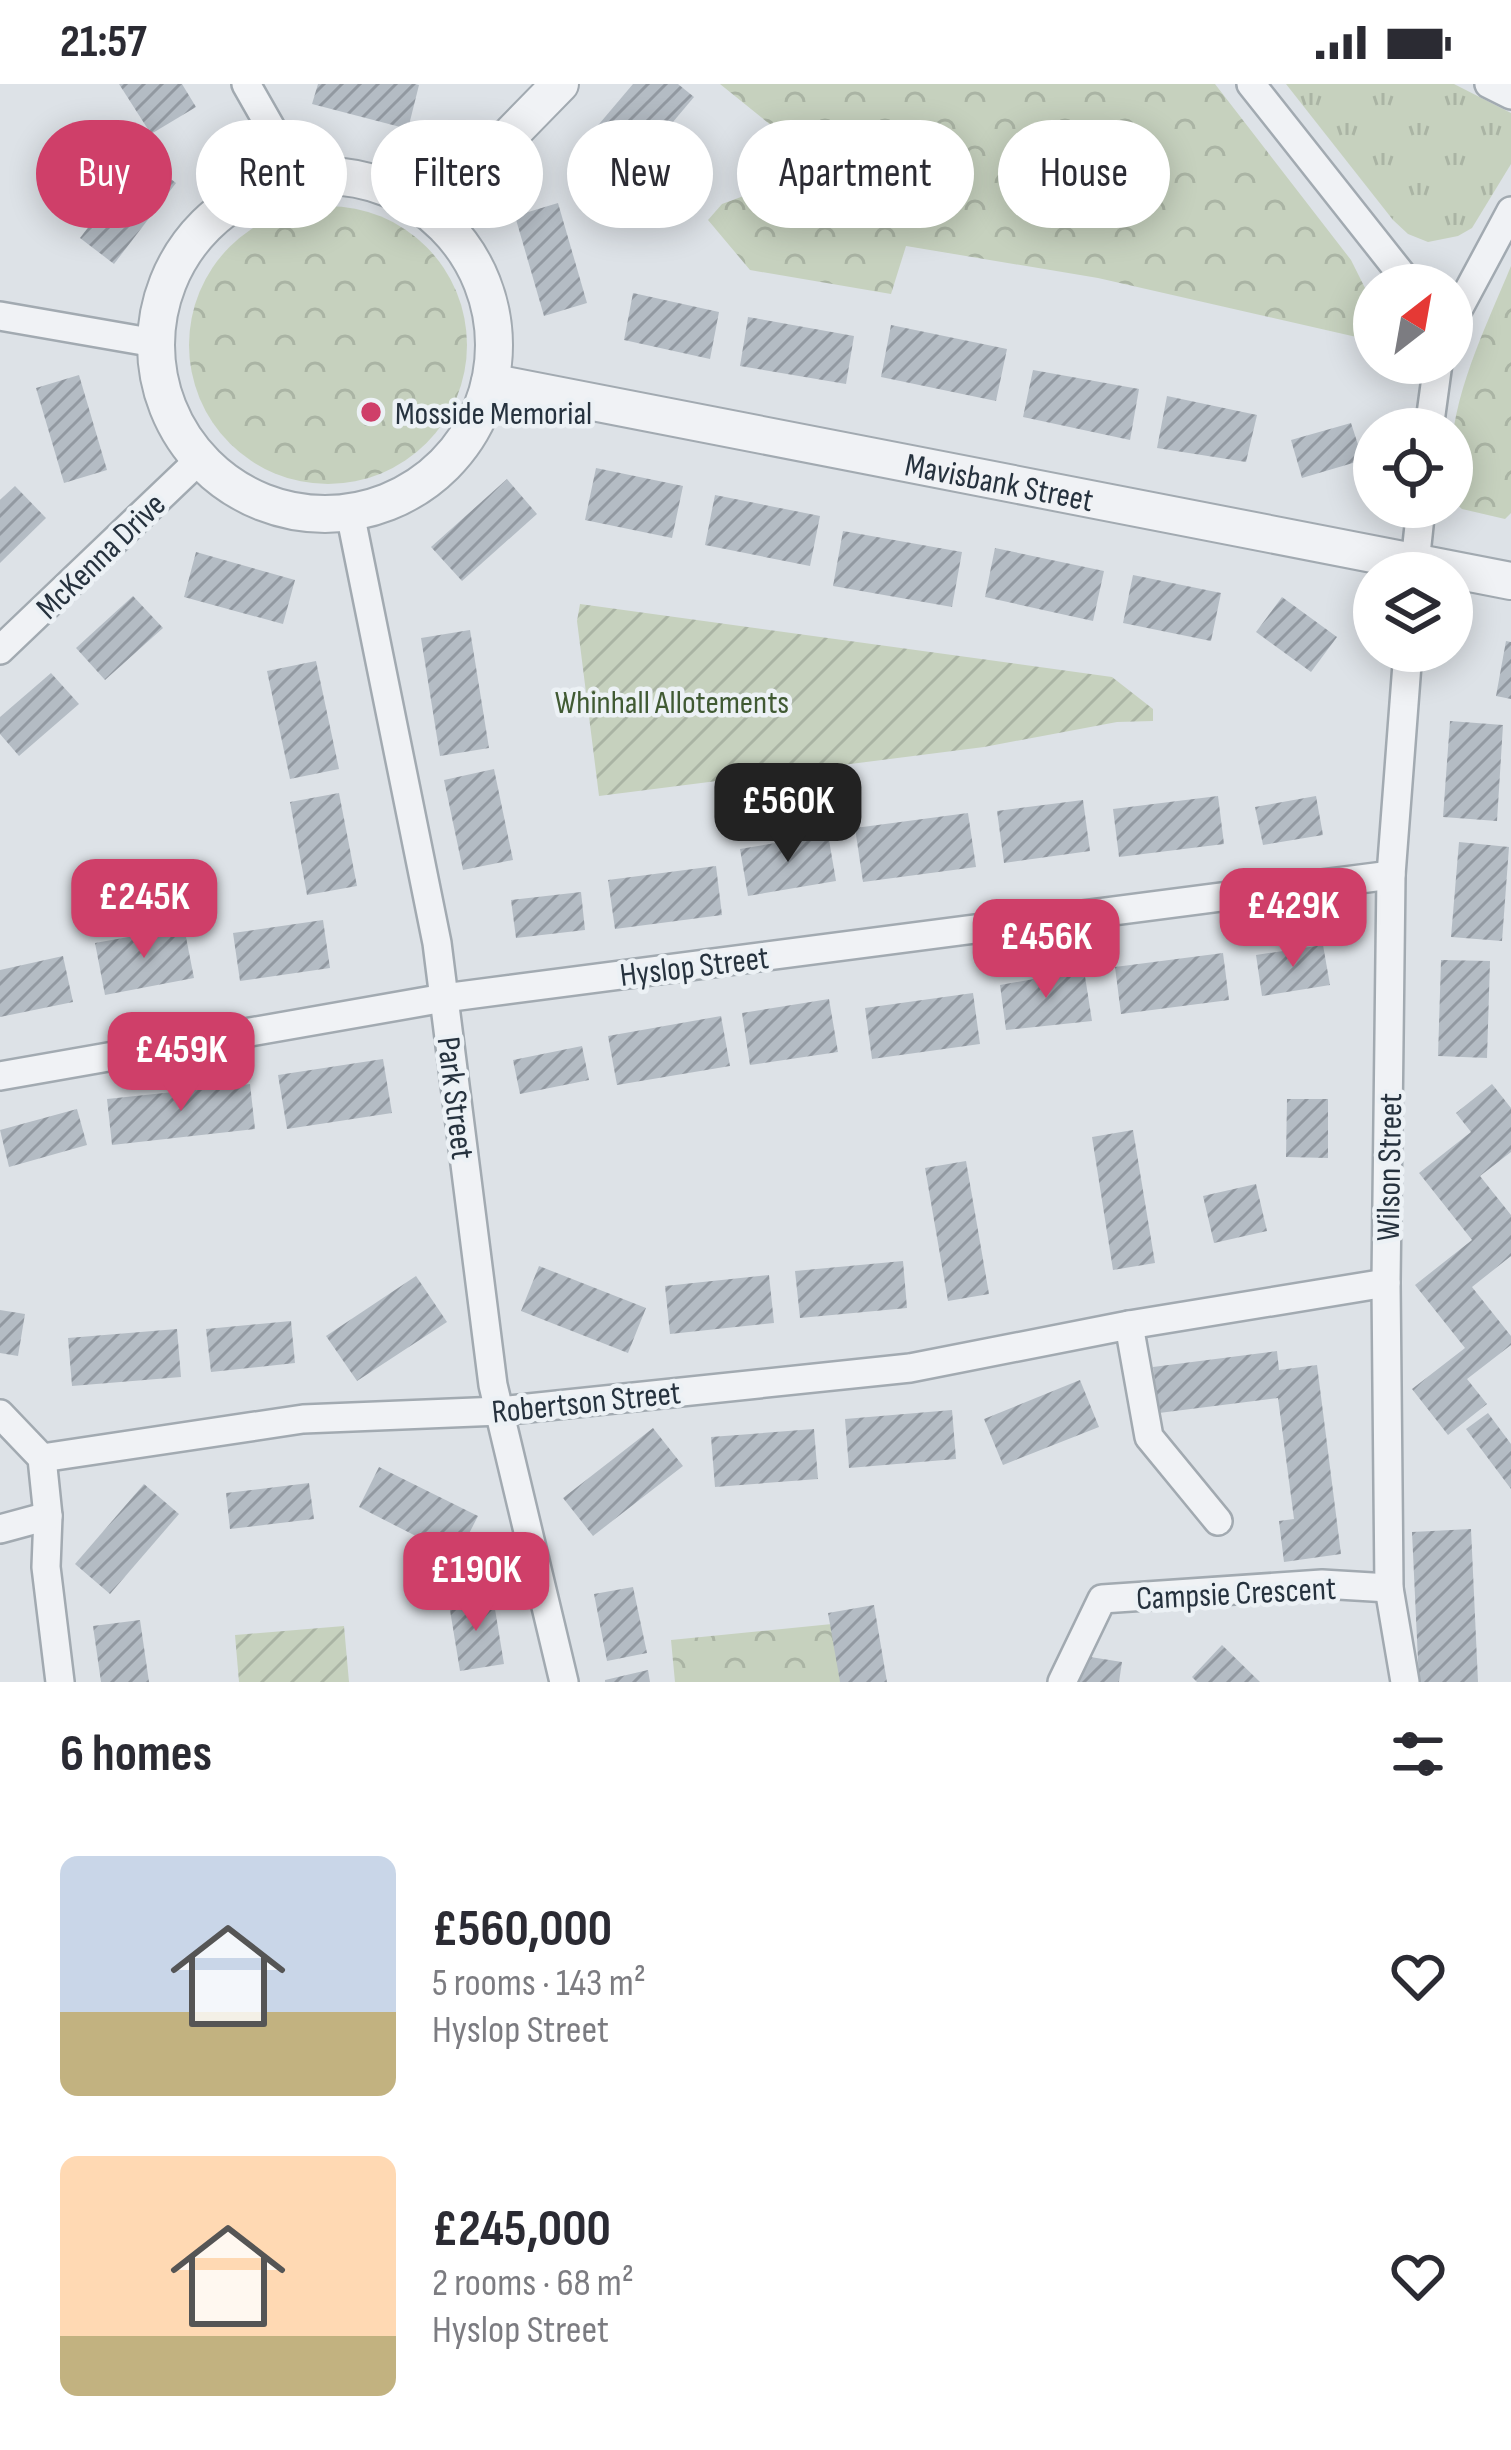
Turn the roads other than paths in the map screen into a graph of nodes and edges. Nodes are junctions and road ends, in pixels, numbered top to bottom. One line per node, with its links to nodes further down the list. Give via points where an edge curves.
1 (246, 84): 6 (street)
2 (560, 84): 7 (street)
3 (1251, 84): 11 (street)
4 (1489, 84): 5 (street)
5 (1511, 95)
6 (266, 120)
7 (525, 120)
8 (1511, 211): 12 (street)
9 (201, 228): 14 (street, via 170,274)
10 (445, 228): 15 (street, via 468,254 489,303)
11 (1393, 264)
12 (1473, 282)
13 (0, 316): 14 (street)
14 (155, 343): 16 (street, via 167,405)
15 (490, 382): 17 (street, via 478,419 438,472 382,505); 18 (street, Mavisbank Street)
16 (199, 460): 17 (street, via 246,496 303,513); 21 (street, McKenna Drive)
17 (350, 513): 24 (street, Park Street)
18 (1353, 555)
19 (1473, 576): 20 (street, Mavisbank Street)
20 (1511, 581)
21 (0, 650)
22 (1406, 672): 23 (street, Wilson Street)
23 (1391, 874): 24 (street, Hyslop Street); 26 (street, Wilson Street)
24 (444, 998): 25 (street, Hyslop Street); 28 (street, Park Street)
25 (0, 1076)
26 (1386, 1283): 27 (street, Robertson Street); 34 (street, Wilson Street)
27 (1129, 1325): 28 (street, Robertson Street, via 910,1368); 32 (street, via 1149,1438)
28 (500, 1411): 30 (street, Robertson Street, via 303,1419); 36 (street, Park Street)
29 (0, 1414): 30 (street)
30 (42, 1458): 31 (street)
31 (48, 1516): 33 (street); 35 (street)
32 (1218, 1521)
33 (0, 1529)
34 (1389, 1588): 37 (street, Campsie Crescent, via 1322,1584 1102,1599); 38 (street, Wilson Street)
35 (60, 1682)
36 (564, 1682)
37 (1062, 1682)
38 (1405, 1682)

